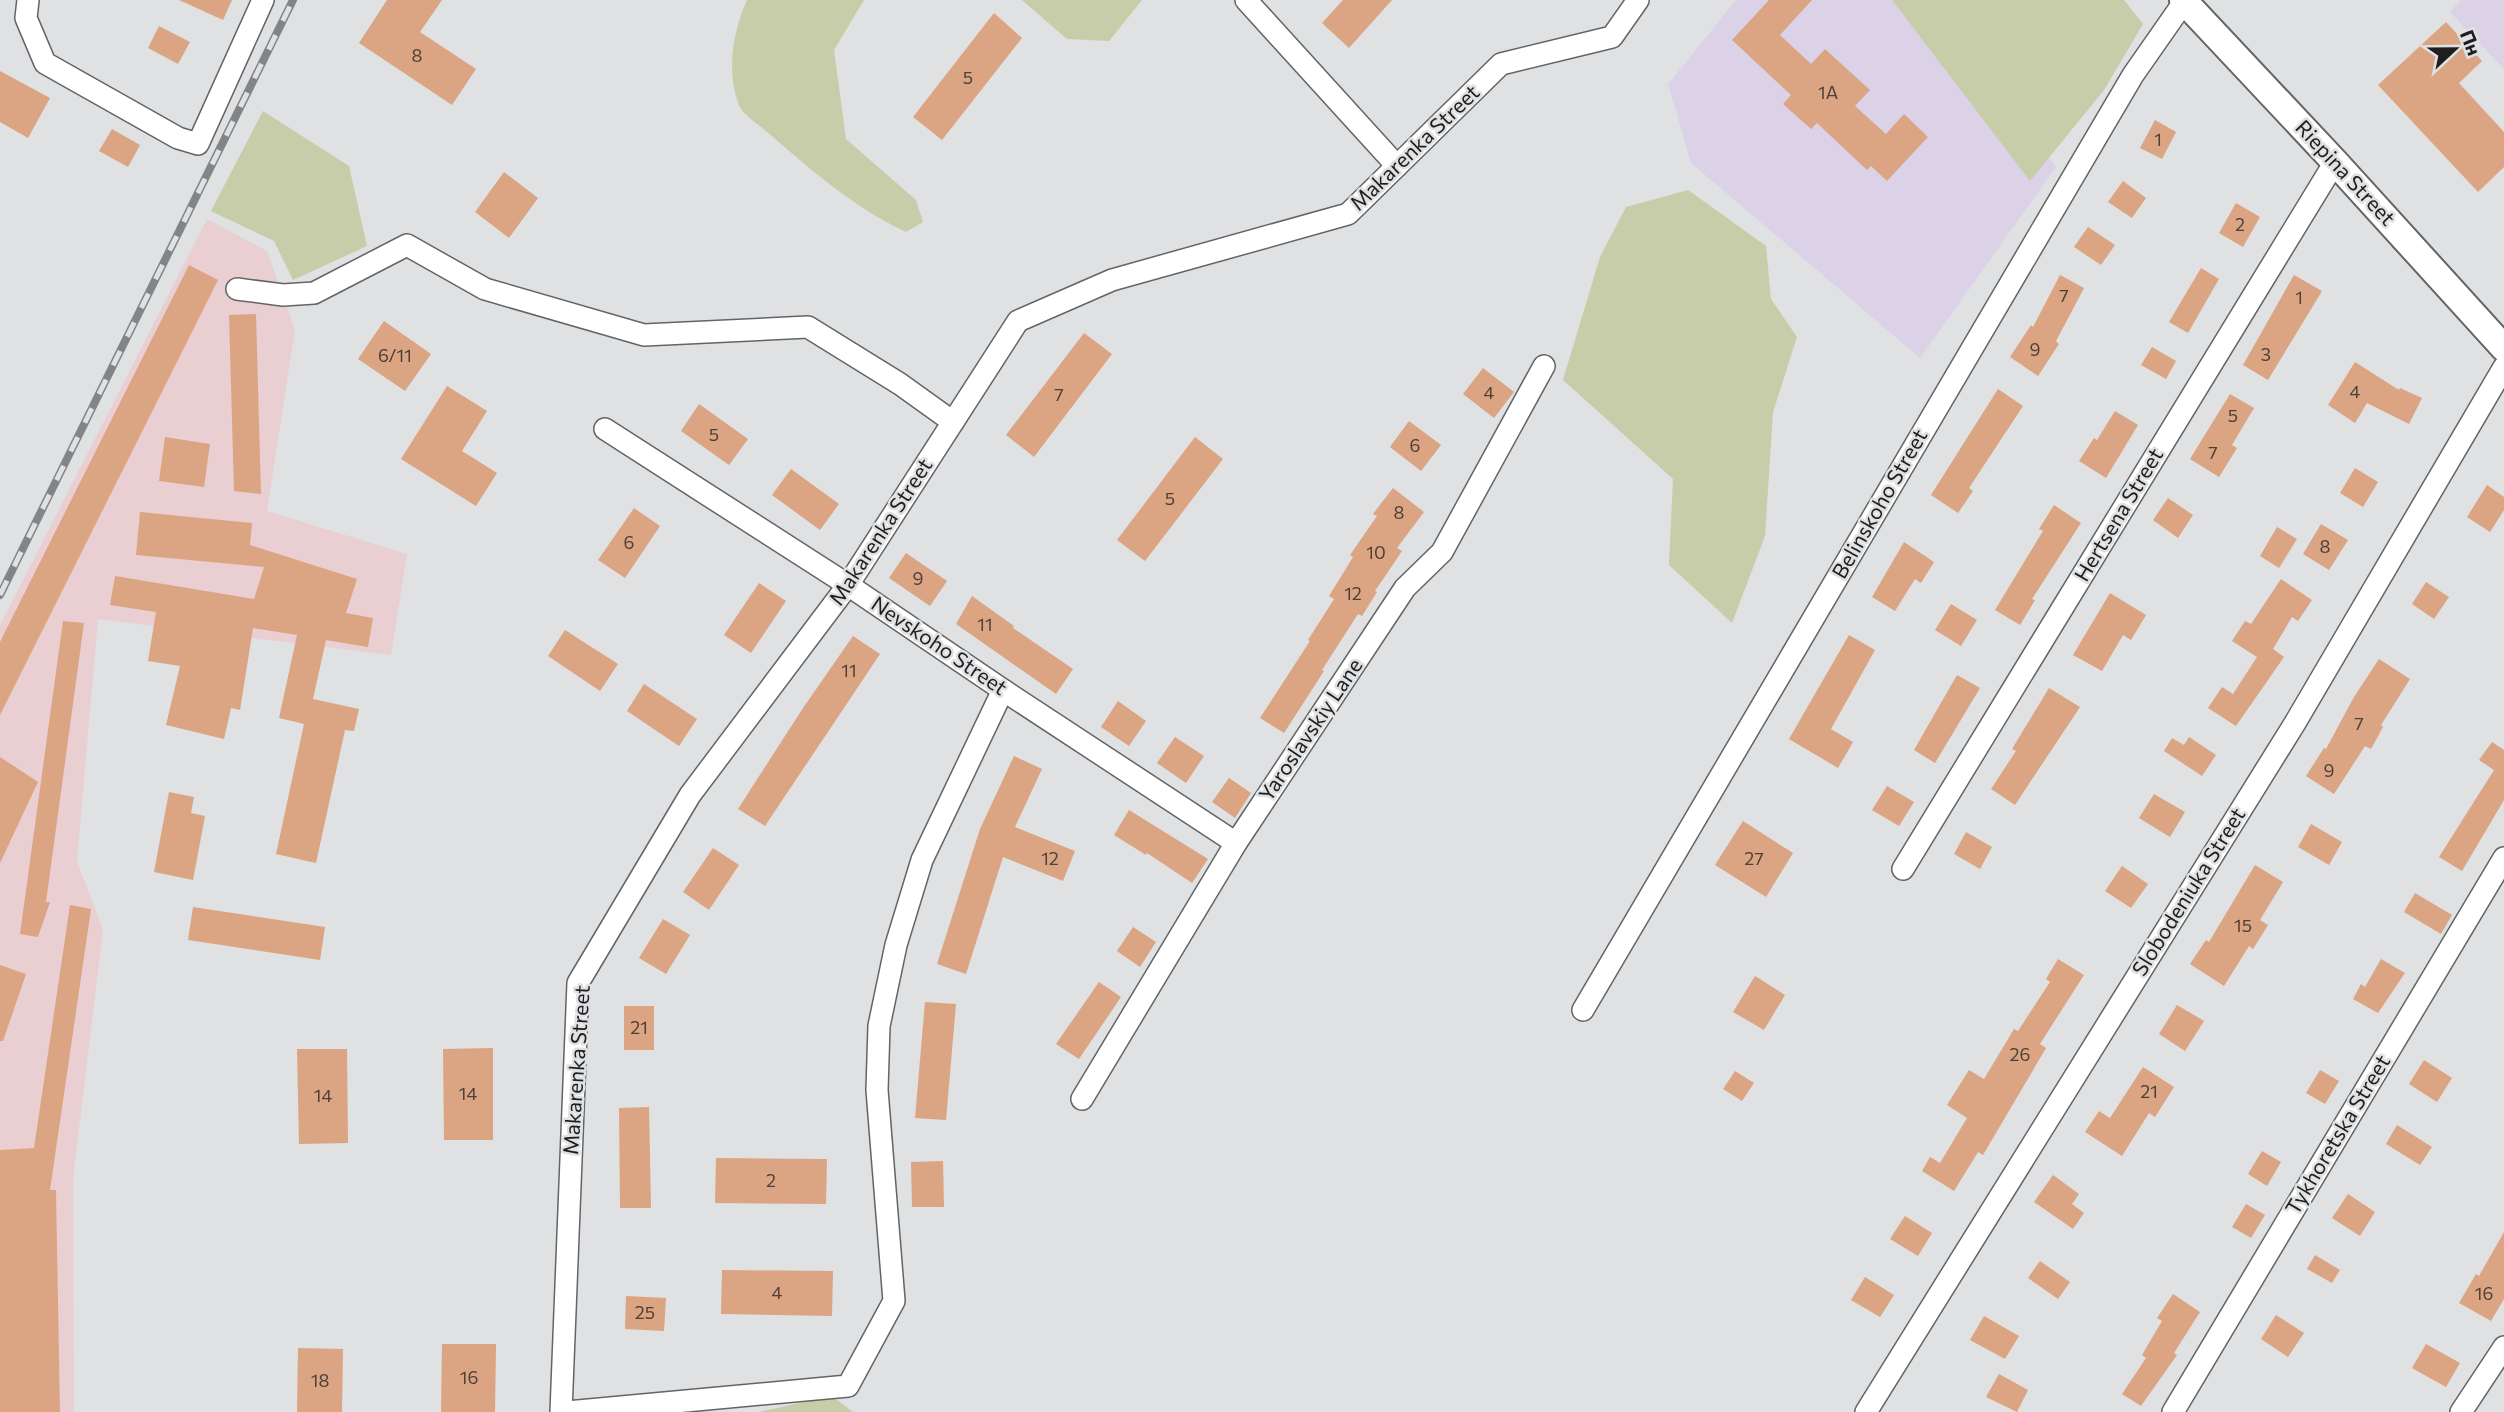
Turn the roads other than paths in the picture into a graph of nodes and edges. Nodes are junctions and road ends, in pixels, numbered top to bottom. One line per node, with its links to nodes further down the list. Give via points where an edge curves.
1 (28, 0): 2 (street, via 26,18 45,62 178,138 198,144)
2 (263, 0)
3 (1246, 0): 7 (street)
4 (1638, 0): 7 (street, Makarenka Street, via 1612,37 1501,64)
5 (2184, 1): 6 (street, Riepina Street); 19 (street, Belinskoho Street, via 2133,75)
6 (2335, 162): 9 (street, Riepina Street); 18 (street, Hertsena Street)
7 (1397, 166): 12 (street, Makarenka Street, via 1348,214 1112,280 1018,321)
8 (237, 289): 12 (street, via 283,295 314,293 407,245 485,289 643,335 808,327 900,383)
9 (2504, 348)
10 (1544, 366): 16 (street, Yaroslavskiy Lane, via 1442,552 1405,588)
11 (2504, 367): 24 (street, Slobodeniuka Street, via 2295,723)
12 (953, 422): 14 (street, Makarenka Street)
13 (606, 429): 14 (street, Nevskoho Street)
14 (848, 585): 15 (street, Nevskoho Street); 22 (street, Makarenka Street, via 690,795 578,983)
15 (1003, 690): 16 (street, Nevskoho Street); 23 (street, via 922,860 896,945 879,1026 877,1090 894,1301 848,1386)
16 (1236, 843): 20 (street, Yaroslavskiy Lane)
17 (2504, 858): 25 (street, Tykhoretska Street)
18 (1903, 869)
19 (1583, 1010)
20 (1082, 1099)
21 (2504, 1347): 26 (street)
22 (561, 1412)
23 (567, 1412)
24 (1866, 1412)
25 (2173, 1412)
26 (2461, 1412)

